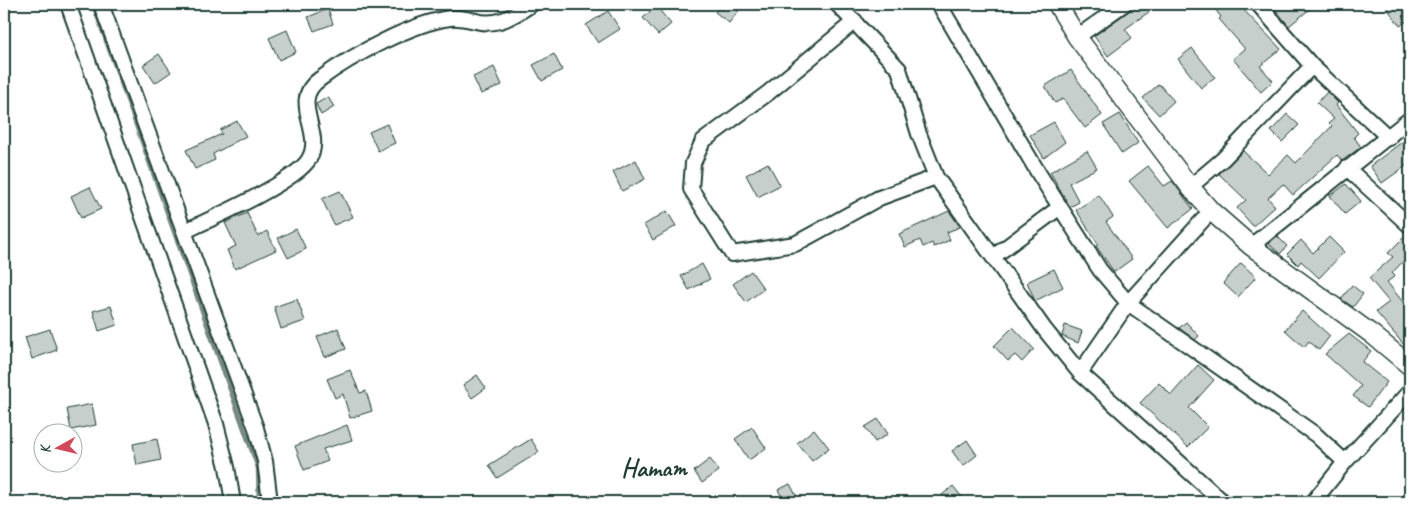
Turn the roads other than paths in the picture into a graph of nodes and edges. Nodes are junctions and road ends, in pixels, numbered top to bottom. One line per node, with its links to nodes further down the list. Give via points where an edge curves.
1 (68, 4): 28 (street, via 216,424)
2 (101, 4): 20 (street)
3 (532, 4): 20 (street, via 496,22 461,18 441,20 384,42 318,80 309,90 305,102 314,142 311,157 304,166 254,198)
4 (837, 4): 9 (street)
5 (939, 4): 17 (street)
6 (1056, 4): 10 (street)
7 (1124, 4): 10 (street)
8 (1258, 4): 11 (street)
9 (855, 21): 15 (street, via 899,69); 15 (street, via 768,93 703,141 693,163 690,189 732,254 795,244 878,198)
10 (1077, 37): 16 (street)
11 (1312, 66): 13 (street); 16 (street, via 1223,159)
12 (1410, 119): 13 (street)
13 (1389, 138): 14 (street)
14 (1347, 168): 19 (street); 21 (street)
15 (936, 177): 22 (street)
16 (1190, 187): 18 (street)
17 (1060, 207): 22 (street); 23 (street, via 1100,270)
18 (1211, 211): 21 (street); 23 (street)
19 (1410, 226)
20 (185, 231): 29 (street, via 259,436)
21 (1251, 246): 24 (street)
22 (993, 257): 25 (street, via 1045,330)
23 (1128, 303): 25 (street); 27 (street, via 1316,435)
24 (1410, 366)
25 (1080, 372): 30 (street)
26 (1410, 391): 27 (street)
27 (1346, 462): 31 (street)
28 (233, 502)
29 (270, 502)
30 (1223, 502)
31 (1314, 502)

